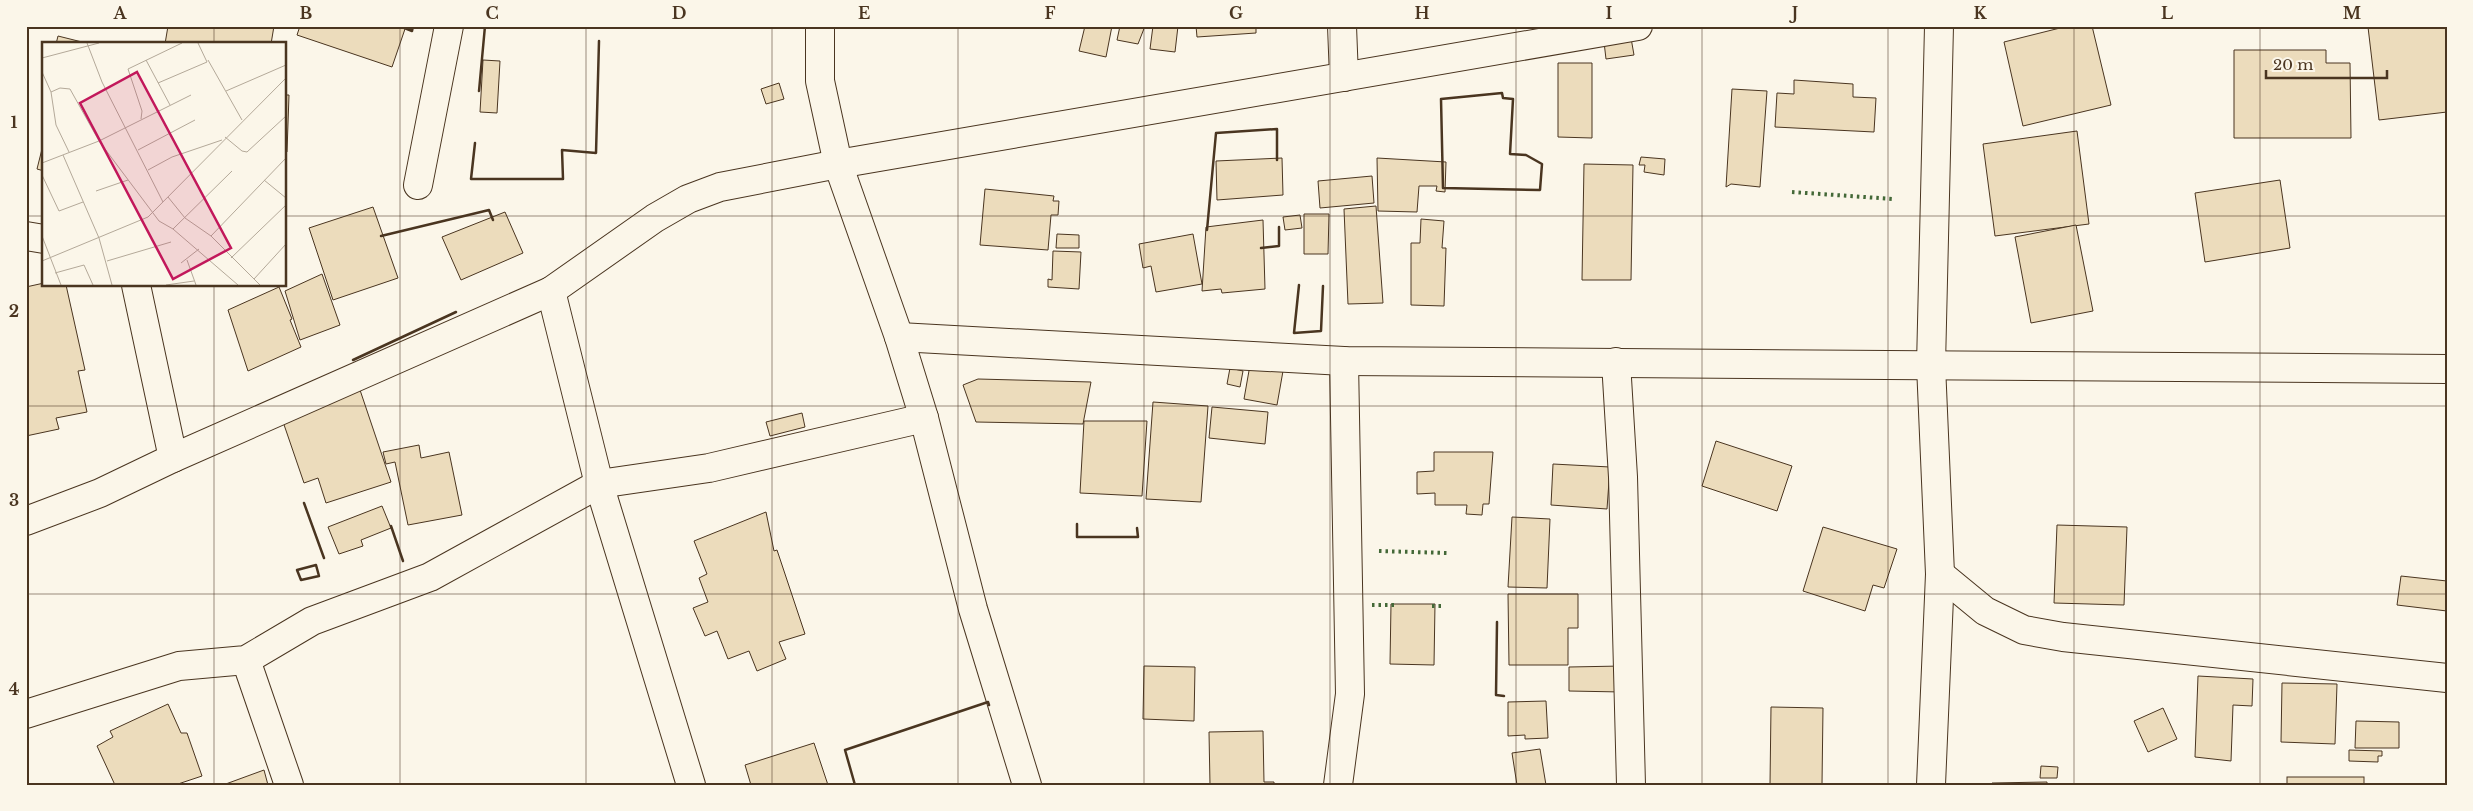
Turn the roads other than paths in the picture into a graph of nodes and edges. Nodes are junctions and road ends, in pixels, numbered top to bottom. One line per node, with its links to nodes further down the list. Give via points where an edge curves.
1 (449, 26): 8 (street)
2 (820, 26): 7 (street, via 820,81)
3 (1342, 26): 6 (street)
4 (1638, 26): 6 (street)
5 (1939, 26): 16 (street)
6 (1344, 77): 7 (street)
7 (838, 164): 12 (street, via 720,187 688,199 655,218); 13 (street)
8 (418, 185)
9 (26, 236): 10 (street)
10 (42, 239)
11 (136, 286): 19 (street)
12 (551, 291): 19 (street); 20 (street)
13 (899, 336): 14 (street); 18 (street)
14 (1344, 361): 15 (street); 29 (street, via 1350,694)
15 (1616, 362): 16 (street); 30 (street, via 1623,477)
16 (1931, 366): 17 (street); 22 (street)
17 (2447, 369)
18 (924, 418): 20 (street, via 709,468); 28 (street, via 972,609)
19 (173, 458): 21 (street, via 100,493)
20 (598, 484): 23 (street, via 430,577 312,621); 27 (street)
21 (26, 521)
22 (1940, 574): 24 (street, via 1985,611 2024,630); 31 (street)
23 (246, 660): 25 (street, via 179,666); 26 (street)
24 (2447, 678)
25 (26, 714)
26 (289, 785)
27 (691, 785)
28 (1027, 785)
29 (1338, 785)
30 (1631, 785)
31 (1931, 785)

